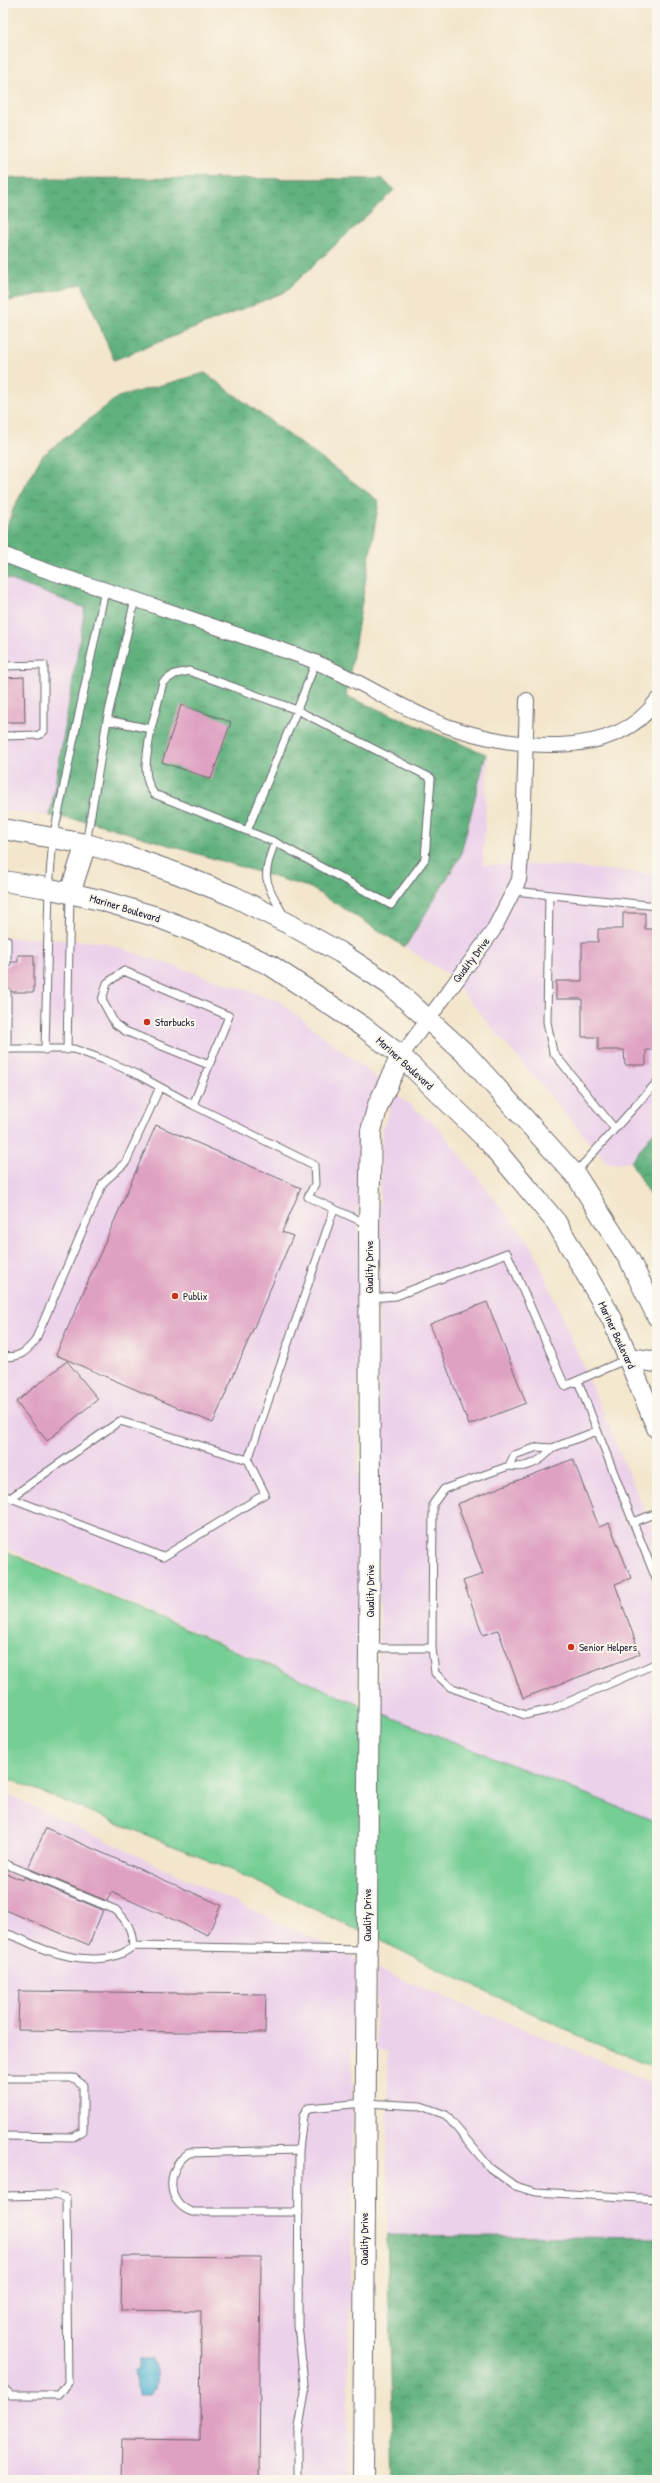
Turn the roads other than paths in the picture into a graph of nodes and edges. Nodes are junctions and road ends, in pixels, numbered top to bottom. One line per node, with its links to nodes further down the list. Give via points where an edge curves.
1 (3, 554): 2 (street)
2 (105, 590): 3 (street); 15 (lane)
3 (135, 600): 4 (street); 9 (lane)
4 (315, 664): 8 (lane); 12 (street, via 447,726 491,739)
5 (3, 666): 11 (lane, via 44,665 44,731 40,735)
6 (527, 700): 12 (street, Quality Drive)
7 (657, 700): 12 (street, via 638,720 619,733 597,741 577,744)
8 (297, 710): 10 (lane, via 189,671 176,674 164,682); 14 (lane); 16 (lane, via 431,778 425,859 391,905)
9 (107, 720): 10 (lane); 17 (lane)
10 (151, 729): 14 (lane, via 144,774 147,785 154,794)
11 (3, 736)
12 (524, 744): 20 (street, Quality Drive, via 523,835 519,880)
13 (3, 829): 15 (main road)
14 (247, 831): 16 (lane)
15 (53, 838): 17 (main road); 19 (lane)
16 (275, 842): 24 (lane, via 267,861 266,882)
17 (86, 844): 21 (main road); 24 (main road, via 176,872)
18 (3, 881): 19 (main road, Mariner Boulevard)
19 (49, 888): 21 (main road, Mariner Boulevard); 31 (lane)
20 (514, 891): 22 (lane); 29 (street, Quality Drive, via 493,931)
21 (70, 893): 32 (lane); 33 (main road, Mariner Boulevard, via 157,917 270,965 362,1026)
22 (549, 895): 23 (lane); 38 (lane, via 546,1022 552,1052)
23 (657, 906)
24 (287, 923): 29 (main road, via 341,953 390,985)
25 (3, 940): 26 (lane, via 7,940)
26 (7, 962)
27 (7, 992): 28 (lane)
28 (5, 1015): 30 (lane)
29 (429, 1019): 33 (street, Quality Drive); 39 (main road, via 467,1055)
30 (5, 1049): 31 (lane)
31 (45, 1050): 32 (lane)
32 (67, 1050): 36 (lane, via 74,1049 107,1062)
33 (401, 1056): 41 (main road, Quality Drive, via 378,1105 371,1131); 45 (main road, Mariner Boulevard, via 489,1142 556,1222 612,1319)
34 (209, 1065): 34 (lane, via 229,1016 124,971 107,983 102,1000 115,1024 125,1031); 37 (lane)
35 (657, 1082): 38 (lane)
36 (160, 1087): 37 (lane); 44 (lane, via 126,1162 103,1183 35,1341 25,1353 11,1357)
37 (193, 1105): 40 (lane, via 314,1165 315,1184 308,1197)
38 (614, 1128): 39 (lane)
39 (574, 1174): 43 (main road, via 630,1261)
40 (334, 1209): 41 (lane); 51 (lane)
41 (369, 1224): 42 (main road, Quality Drive)
42 (369, 1298): 47 (lane, via 396,1296 507,1252 565,1386); 57 (main road, Quality Drive)
43 (657, 1316)
44 (3, 1356)
45 (629, 1358): 46 (main road); 47 (lane); 48 (main road, Mariner Boulevard)
46 (657, 1362)
47 (578, 1381): 49 (lane)
48 (657, 1428)
49 (597, 1431): 50 (lane); 55 (lane)
50 (552, 1448): 52 (lane, via 543,1459 521,1468); 52 (lane, via 538,1447 514,1455)
51 (248, 1460): 53 (lane, via 120,1421); 53 (lane, via 265,1494 164,1557)
52 (509, 1466): 58 (lane, via 444,1489 433,1504)
53 (7, 1496)
54 (657, 1512): 55 (lane)
55 (633, 1522): 56 (lane)
56 (657, 1581)
57 (369, 1648): 58 (lane); 63 (main road, Quality Drive)
58 (432, 1648): 59 (lane, via 434,1673 450,1687 525,1715 552,1709)
59 (657, 1663)
60 (3, 1862): 62 (lane, via 116,1910 128,1922)
61 (3, 1933): 62 (lane, via 14,1935 46,1950 75,1957 104,1959 124,1954)
62 (133, 1946): 63 (lane)
63 (367, 1950): 65 (main road, Quality Drive)
64 (3, 2078): 66 (lane, via 74,2078 83,2085 83,2131 73,2137)
65 (366, 2103): 67 (lane, via 308,2108 303,2116); 69 (lane, via 421,2106 446,2116 490,2168 515,2186 536,2192); 73 (main road, Quality Drive)
66 (3, 2136)
67 (299, 2150): 70 (lane); 70 (lane, via 189,2153 179,2159 172,2186 175,2200 182,2209 192,2212)
68 (3, 2196): 71 (lane, via 55,2195 66,2198 68,2383 59,2395 11,2395)
69 (657, 2199)
70 (299, 2212): 72 (lane, via 298,2325 305,2392 298,2433)
71 (3, 2388)
72 (298, 2480)
73 (363, 2480)

